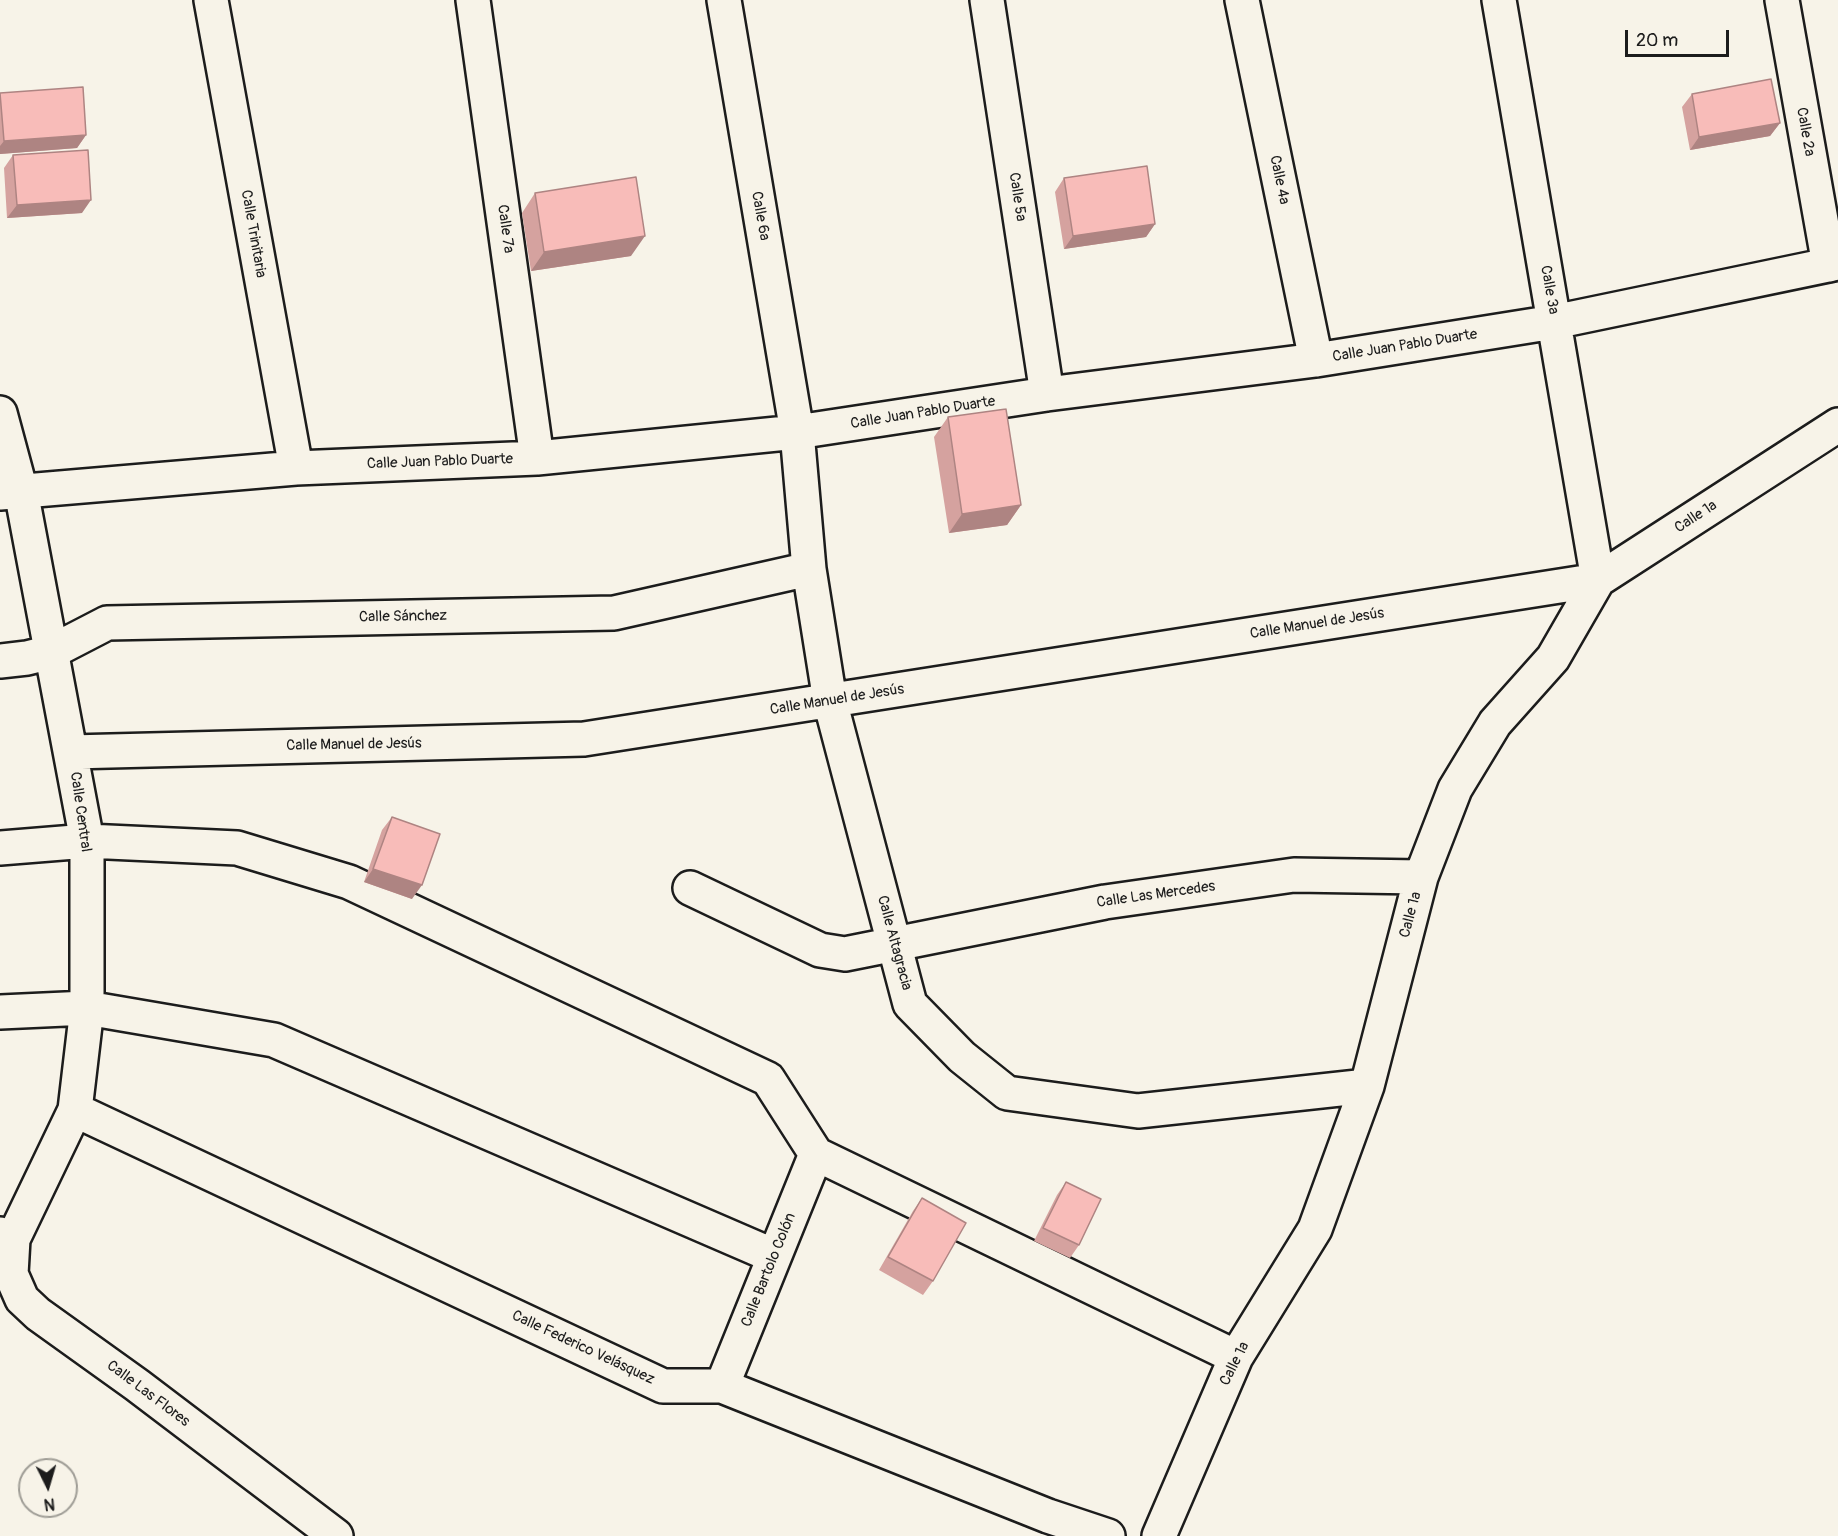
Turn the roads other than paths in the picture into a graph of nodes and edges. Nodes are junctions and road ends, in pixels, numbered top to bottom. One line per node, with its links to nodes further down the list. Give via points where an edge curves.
1 (211, 0): 16 (street, Calle Trinitaria)
2 (473, 0): 15 (street, Calle 7a)
3 (724, 0): 14 (street, Calle 6a)
4 (987, 0): 11 (street, Calle 5a)
5 (1242, 0): 10 (street, Calle 4a)
6 (1499, 0): 9 (street, Calle 3a)
7 (1782, 0): 8 (street, Calle 2a)
8 (1833, 264): 9 (street, Calle Juan Pablo Duarte)
9 (1554, 322): 10 (street, Calle Juan Pablo Duarte); 19 (street, Calle 3a)
10 (1316, 360): 11 (street, Calle Juan Pablo Duarte)
11 (1047, 394): 14 (street, Calle Juan Pablo Duarte)
12 (0, 413): 17 (street, Calle Central)
13 (1838, 425): 19 (street, Calle 1a)
14 (796, 432): 15 (street, Calle Juan Pablo Duarte); 18 (street, Calle Altagracia)
15 (537, 458): 16 (street, Calle Juan Pablo Duarte)
16 (296, 468): 17 (street, Calle Juan Pablo Duarte)
17 (10, 492): 20 (street, Calle Central)
18 (808, 569): 20 (street, Calle Sánchez, via 614,614 107,623); 22 (street, Calle Altagracia)
19 (1598, 580): 22 (street, Calle Manuel de Jesús); 26 (street, Calle 1a, via 1553,658 1495,723 1455,789)
20 (51, 652): 21 (street, Calle Sánchez); 23 (street, Calle Central)
21 (0, 661)
22 (831, 701): 23 (street, Calle Manuel de Jesús, via 584,739); 28 (street, Calle Altagracia)
23 (71, 752): 24 (street, Calle Central)
24 (87, 841): 25 (street); 29 (street, Calle Central); 33 (street, via 237,848 349,882 768,1079)
25 (0, 848)
26 (1421, 877): 28 (street, Calle Las Mercedes, via 1294,875 1105,902); 31 (street, Calle 1a)
27 (690, 888): 28 (street, Calle Las Mercedes, via 820,950 845,954)
28 (893, 944): 31 (street, Calle Altagracia, via 910,1004 962,1057 1007,1093 1138,1111)
29 (87, 1008): 30 (street); 32 (street, Calle Central); 35 (street, via 274,1040)
30 (0, 1012)
31 (1367, 1086): 36 (street, Calle 1a, via 1315,1229)
32 (75, 1110): 34 (street, Calle Central); 37 (street, Calle Federico Velásquez, via 663,1386)
33 (816, 1154): 35 (street, Calle Bartolo Colón); 36 (street)
34 (7, 1237): 39 (street, Calle Las Flores, via 11,1274 22,1299 38,1314)
35 (774, 1256): 37 (street, Calle Bartolo Colón)
36 (1236, 1358): 41 (street, Calle 1a)
37 (722, 1386): 38 (street, Calle Federico Velásquez)
38 (1043, 1526): 40 (street, Calle Federico Velásquez)
39 (336, 1536)
40 (1108, 1536)
41 (1159, 1536)

